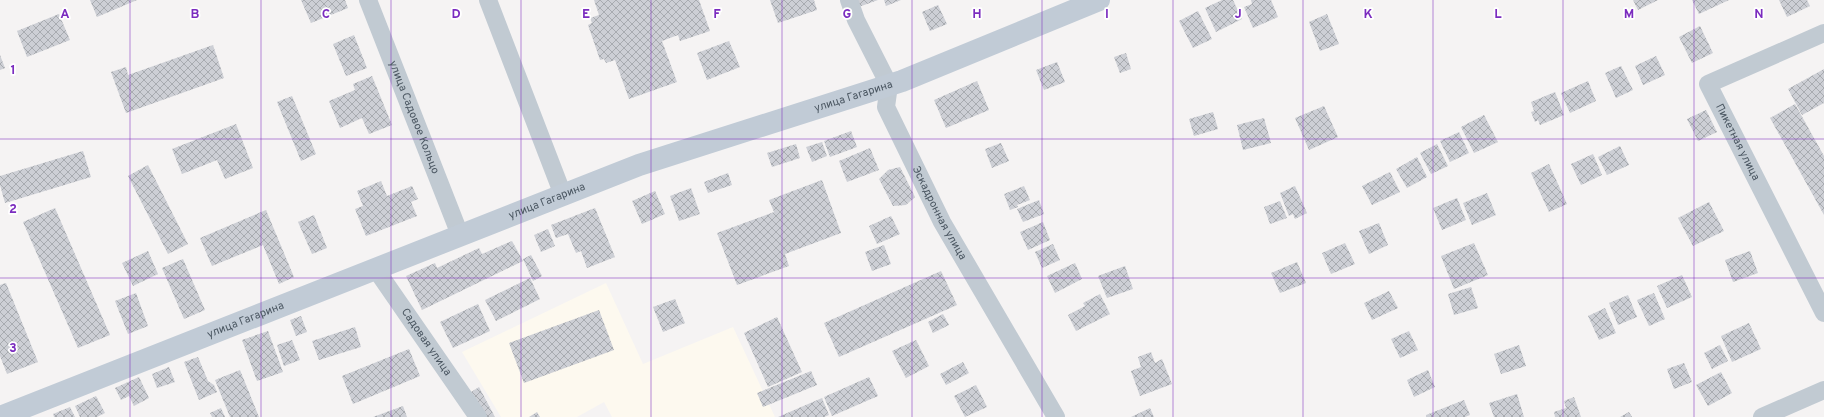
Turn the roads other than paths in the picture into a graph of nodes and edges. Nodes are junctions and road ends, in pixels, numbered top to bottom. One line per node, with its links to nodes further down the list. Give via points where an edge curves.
1 (368, 0): 8 (street, улица Садовое Кольцо)
2 (488, 0): 7 (street)
3 (849, 0): 6 (street, via 856,20)
4 (1099, 0): 6 (street, улица Гагарина)
5 (1824, 33): 10 (street, Пикетная улица, via 1708,84)
6 (889, 85): 7 (street, улица Гагарина, via 639,165); 14 (street, Эскадронная улица, via 886,107 942,222)
7 (563, 195): 8 (street, улица Гагарина)
8 (460, 235): 9 (street, улица Гагарина)
9 (375, 268): 12 (street, улица Гагарина); 13 (street, Садовая улица)
10 (1824, 313)
11 (1824, 390): 15 (street)
12 (0, 417)
13 (478, 417)
14 (1056, 417)
15 (1762, 417)

